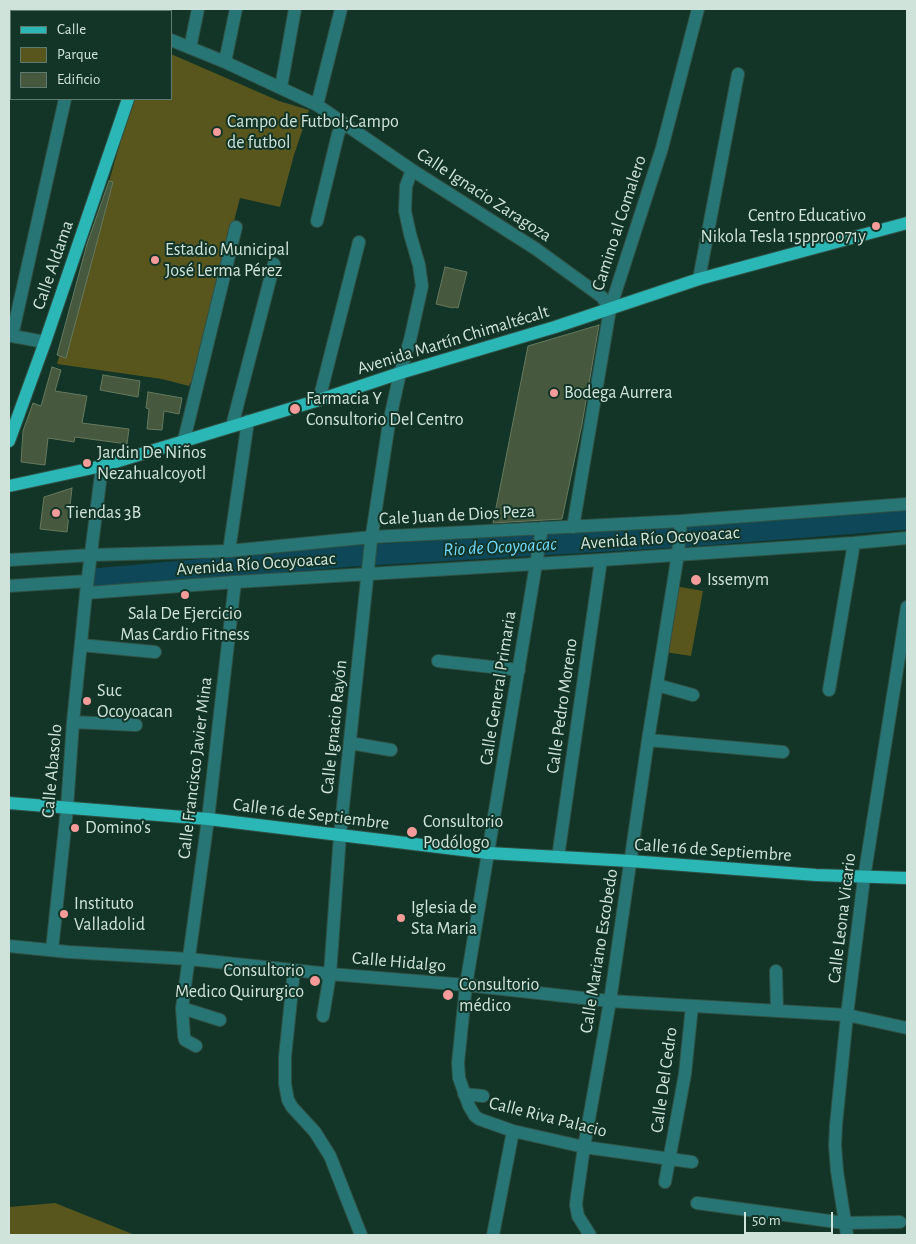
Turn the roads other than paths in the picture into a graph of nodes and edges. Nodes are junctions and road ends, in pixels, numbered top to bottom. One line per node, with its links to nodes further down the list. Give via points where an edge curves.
1 (198, 9): 7 (street)
2 (236, 9): 8 (street)
3 (295, 9): 10 (street)
4 (341, 9): 13 (street)
5 (698, 9): 22 (street, Camino al Comalero, via 662,148)
6 (172, 40): 7 (street, Calle Ignacio Zaragoza)
7 (190, 48): 8 (street, Calle Ignacio Zaragoza)
8 (225, 62): 10 (street, Calle Ignacio Zaragoza)
9 (738, 74): 21 (street)
10 (281, 87): 13 (street, Calle Ignacio Zaragoza)
11 (65, 100): 23 (street, via 12,336)
12 (128, 100): 23 (main road, Calle Aldama)
13 (317, 105): 14 (street, Calle Ignacio Zaragoza)
14 (343, 123): 15 (street, Calle Ignacio Zaragoza); 16 (street)
15 (412, 170): 22 (street, Calle Ignacio Zaragoza, via 536,249 602,297); 24 (street, via 406,186 405,211 422,286)
16 (317, 221)
17 (907, 223): 21 (main road, Avenida Martín Chimaltécalt)
18 (236, 227): 28 (street)
19 (359, 242): 25 (street)
20 (274, 264): 27 (street)
21 (699, 279): 22 (main road, Avenida Martín Chimaltécalt)
22 (610, 309): 24 (main road, Avenida Martín Chimaltécalt); 34 (street, Camino al Comalero)
23 (45, 342): 29 (main road, Calle Aldama)
24 (400, 373): 25 (main road, Avenida Martín Chimaltécalt); 37 (street, via 389,423)
25 (319, 400): 26 (main road, Avenida Martín Chimaltécalt)
26 (248, 421): 27 (main road, Avenida Martín Chimaltécalt); 39 (street)
27 (232, 426): 28 (main road, Avenida Martín Chimaltécalt)
28 (184, 440): 30 (main road, Avenida Martín Chimaltécalt)
29 (9, 441)
30 (102, 466): 31 (main road, Avenida Martín Chimaltécalt); 41 (street)
31 (9, 486)
32 (907, 504): 33 (street, Cale Juan de Dios Peza)
33 (680, 524): 34 (street, Cale Juan de Dios Peza); 40 (street, Calle Mariano Escobedo)
34 (573, 527): 35 (street, Cale Juan de Dios Peza)
35 (541, 530): 37 (street, Cale Juan de Dios Peza); 42 (street, Calle General Primaria)
36 (907, 538): 38 (street, Avenida Río Ocoyoacac)
37 (372, 539): 39 (street, Cale Juan de Dios Peza); 45 (street, Calle Ignacio Rayón)
38 (854, 543): 40 (street, Avenida Río Ocoyoacac); 55 (street)
39 (229, 551): 41 (street, Cale Juan de Dios Peza)
40 (678, 551): 44 (street, Avenida Río Ocoyoacac); 54 (street, Calle Mariano Escobedo)
41 (91, 555): 43 (street, Cale Juan de Dios Peza); 48 (street, Calle Abasolo)
42 (536, 559): 44 (street, Avenida Río Ocoyoacac); 45 (street, Avenida Río Ocoyoacac); 53 (street, Calle General Primaria)
43 (9, 560)
44 (601, 560): 68 (street, Calle Pedro Moreno)
45 (368, 571): 46 (street, Avenida Río Ocoyoacac); 60 (street, Calle Ignacio Rayón)
46 (235, 582): 48 (street, Avenida Río Ocoyoacac); 65 (street, Calle Francisco Javier Mina)
47 (9, 586): 48 (street, Avenida Río Ocoyoacac)
48 (86, 587): 50 (street, Calle Abasolo)
49 (907, 607): 70 (street, Calle Leona Vicario)
50 (81, 645): 51 (street); 57 (street, Calle Abasolo)
51 (155, 652)
52 (438, 661): 53 (street)
53 (519, 670): 67 (street, Calle General Primaria)
54 (657, 684): 56 (street); 59 (street, Calle Mariano Escobedo)
55 (829, 690)
56 (693, 695)
57 (73, 722): 58 (street); 64 (street, Calle Abasolo)
58 (136, 725)
59 (648, 740): 62 (street); 69 (street, Calle Mariano Escobedo)
60 (350, 743): 61 (street); 66 (street, Calle Ignacio Rayón)
61 (391, 750)
62 (783, 752)
63 (9, 803): 64 (main road, Calle 16 de Septiembre)
64 (67, 808): 65 (main road, Calle 16 de Septiembre); 73 (street, Calle Abasolo)
65 (208, 819): 66 (main road, Calle 16 de Septiembre); 74 (street, Calle Francisco Javier Mina)
66 (340, 835): 67 (main road, Calle 16 de Septiembre); 77 (street, Calle Ignacio Rayón)
67 (488, 853): 68 (main road, Calle 16 de Septiembre); 78 (street, Calle Riva Palacio)
68 (558, 857): 69 (main road, Calle 16 de Septiembre)
69 (630, 861): 70 (main road, Calle 16 de Septiembre); 79 (street, Calle Mariano Escobedo)
70 (864, 878): 71 (main road, Calle 16 de Septiembre); 83 (street, Calle Leona Vicario)
71 (907, 878)
72 (9, 946): 73 (street, Calle Hidalgo)
73 (52, 950): 74 (street, Calle Hidalgo)
74 (189, 959): 75 (street, Calle Hidalgo); 81 (street, Calle Francisco Javier Mina)
75 (294, 970): 77 (street, Calle Hidalgo); 98 (street, via 285,1057 288,1100 330,1156)
76 (776, 971): 82 (street)
77 (330, 974): 78 (street, Calle Hidalgo); 84 (street, Calle Ignacio Rayón)
78 (466, 985): 79 (street, Calle Hidalgo); 88 (street, Calle Riva Palacio, via 458,1070)
79 (610, 1001): 80 (street, Calle Hidalgo); 91 (street, Calle Mariano Escobedo)
80 (692, 1006): 82 (street, Calle Hidalgo); 92 (street, Calle Del Cedro, via 685,1074)
81 (182, 1008): 85 (street); 87 (street, Calle Francisco Javier Mina, via 185,1040)
82 (777, 1011): 83 (street, Calle Hidalgo)
83 (847, 1015): 86 (street, Calle Hidalgo); 97 (street, Calle Leona Vicario, via 835,1145)
84 (323, 1016)
85 (220, 1020)
86 (907, 1028)
87 (196, 1046)
88 (464, 1094): 89 (street); 90 (street, Calle Riva Palacio, via 476,1118)
89 (483, 1096)
90 (513, 1131): 91 (street, Calle Riva Palacio); 99 (street)
91 (584, 1148): 92 (street, Calle Riva Palacio); 100 (street, Calle Mariano Escobedo, via 576,1205 581,1222)
92 (670, 1158): 93 (street, Calle Riva Palacio); 94 (street, Calle Del Cedro)
93 (692, 1162)
94 (665, 1182)
95 (697, 1203): 97 (street)
96 (900, 1222): 97 (street)
97 (845, 1229)
98 (361, 1235)
99 (493, 1235)
100 (590, 1235)

